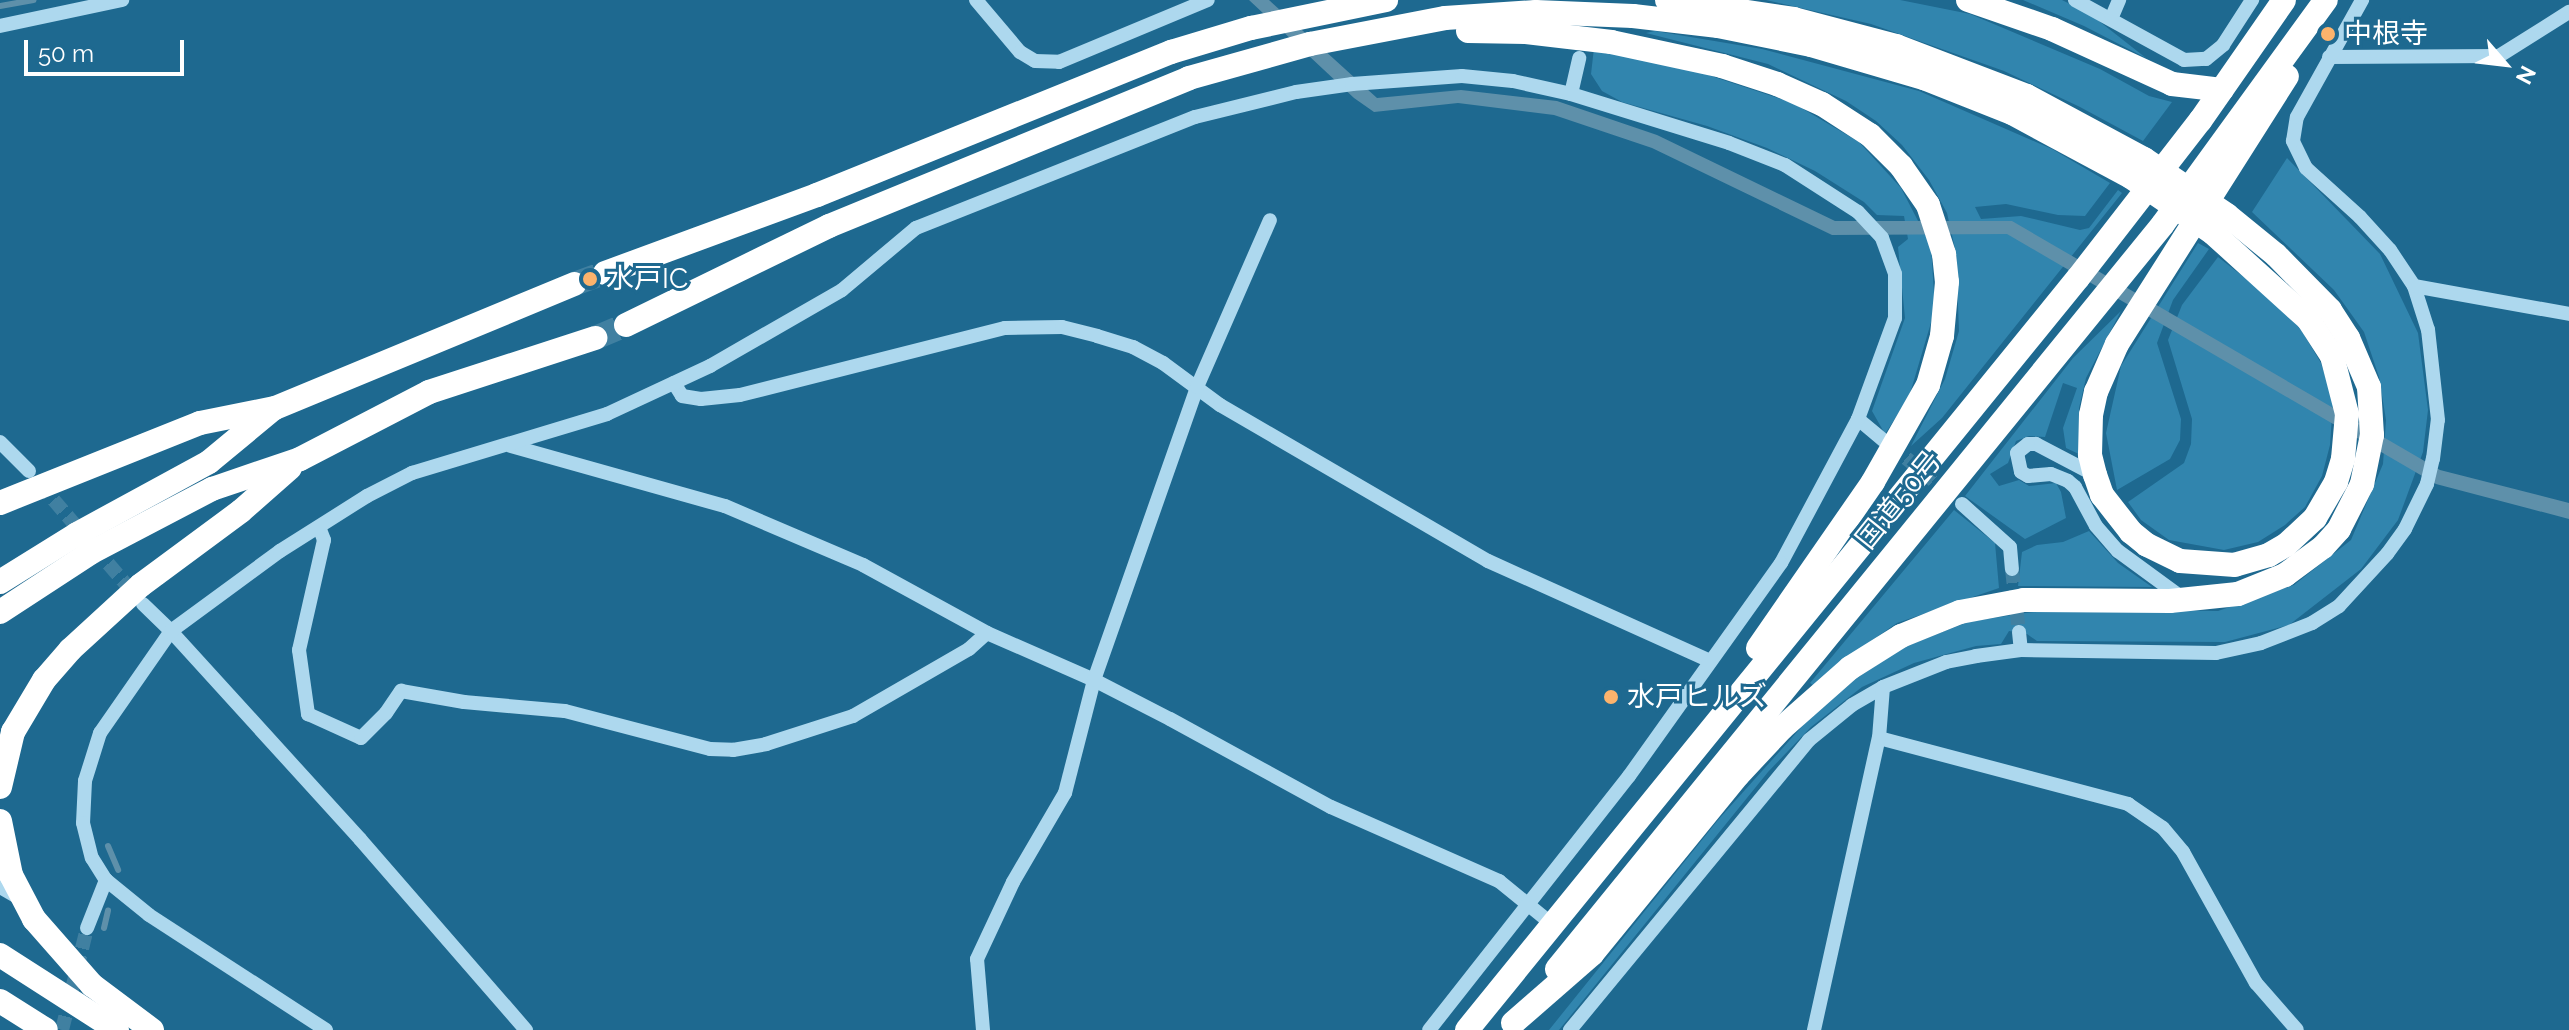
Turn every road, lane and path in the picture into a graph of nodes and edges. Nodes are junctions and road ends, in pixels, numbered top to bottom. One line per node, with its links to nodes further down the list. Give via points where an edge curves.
1 (122, 0): 15 (street)
2 (976, 0): 3 (street, via 1020,52 1035,61 1059,62)
3 (1208, 0)
4 (1386, 0): 24 (highway, via 1251,28 1171,52 817,195)
5 (1667, 0): 21 (highway, via 1794,19 1896,46 2027,96)
6 (1968, 0): 19 (highway, via 2052,29 2172,84)
7 (2075, 0): 14 (street)
8 (2119, 0): 14 (street)
9 (2252, 0): 14 (street, via 2223,45 2206,59 2184,60)
10 (2284, 0): 19 (highway, 国道50号)
11 (2326, 0): 39 (highway, via 2273,103 2117,344 2091,415); 67 (highway, 国道50号, via 2163,224)
12 (2362, 0): 17 (street)
13 (2569, 12): 17 (street, via 2499,56)
14 (2111, 19)
15 (0, 26)
16 (1389, 31): 21 (highway, via 1445,18 1536,12 1676,20 1763,35 1924,78); 28 (highway, via 1310,44 1189,78 829,226); 56 (highway, via 1488,30 1570,37 1666,53 1751,75 1800,93 1870,135 1901,166 1928,205 1947,282 1942,336 1928,385 1873,482)
17 (2329, 57): 26 (street, via 2297,117 2293,141 2306,168 2360,217)
18 (1579, 58): 20 (street)
19 (2222, 90): 56 (highway, 国道50号, via 2078,278)
20 (1571, 94): 30 (street, via 1462,76 1296,92 1195,117 916,228 842,290); 33 (street, via 1785,165 1858,212 1882,238 1895,274 1895,318)
21 (2137, 168): 23 (highway, bridge)
22 (1270, 220): 31 (street)
23 (2220, 224): 39 (highway, via 2308,319 2332,356 2347,414 2336,482 2315,518 2286,545 2251,561 2217,565 2180,561 2147,545 2115,514); 45 (highway, via 2308,284 2348,338 2369,387 2369,459 2339,529 2305,563 2238,594)
24 (605, 273)
25 (574, 284): 32 (highway)
26 (2414, 286): 27 (street); 51 (street, via 2435,372 2438,420 2433,459 2405,529 2339,606 2301,628 2216,653)
27 (2569, 314)
28 (626, 325)
29 (595, 338): 37 (highway, via 429,392)
30 (674, 383): 31 (street, via 682,396 740,395 1031,325 1062,327 1133,347); 36 (street, via 607,414)
31 (1197, 387): 52 (street, via 1381,502 1488,561); 53 (street)
32 (275, 408): 40 (highway, via 200,423); 44 (highway, via 209,462)
33 (1858, 419): 35 (street); 52 (street, via 1781,563)
34 (1, 440): 38 (street)
35 (1883, 440)
36 (511, 446): 42 (street, via 412,473); 50 (street, via 725,506 863,565)
37 (300, 459): 47 (highway, via 160,513); 57 (highway, via 241,511 141,585 70,650 13,732)
38 (29, 471)
39 (2095, 475): 45 (street, via 2036,444 2017,453 2021,472 2028,476 2051,474 2068,481 2107,540)
40 (0, 503)
41 (1962, 504): 43 (street, via 2010,547)
42 (319, 527): 48 (street); 50 (street, via 324,540 299,650 308,714 361,738 401,691 600,717 710,749 733,750 853,716 969,649)
43 (2012, 569)
44 (0, 582)
45 (2186, 600): 67 (highway, via 2024,600 1960,612 1877,651 1816,695 1782,728 1592,954)
46 (143, 604): 48 (street)
47 (0, 612)
48 (171, 631): 59 (street, via 100,733 85,781 83,823 92,858); 74 (street)
49 (2019, 632): 51 (street)
50 (987, 633): 53 (street)
51 (2021, 650): 54 (street, via 1946,662)
52 (1711, 661): 61 (street)
53 (1094, 680): 61 (street, via 1331,807 1499,881); 68 (street, via 1065,793 1013,882 977,959)
54 (1883, 687): 55 (street); 78 (street, via 1809,740)
55 (1879, 738): 79 (street); 80 (street, via 2128,804 2163,828 2183,852 2256,983)
56 (1680, 767): 62 (highway, 国道50号)
57 (0, 787)
58 (0, 821): 60 (highway)
59 (106, 880): 63 (street); 73 (street, via 193,947)
60 (11, 893): 72 (highway, via 104,995)
61 (1527, 905): 62 (street); 76 (street)
62 (1552, 924): 77 (highway, 国道50号)
63 (87, 928)
64 (0, 955): 71 (highway)
65 (0, 1001): 70 (highway)
66 (0, 1014): 69 (highway)
67 (1510, 1026)
68 (982, 1028): 75 (street)
69 (28, 1030)
70 (46, 1030)
71 (117, 1030)
72 (152, 1030)
73 (326, 1030)
74 (526, 1030)
75 (1000, 1030)
76 (1429, 1030)
77 (1467, 1030)
78 (1570, 1030)
79 (1814, 1030)
80 (2297, 1030)

